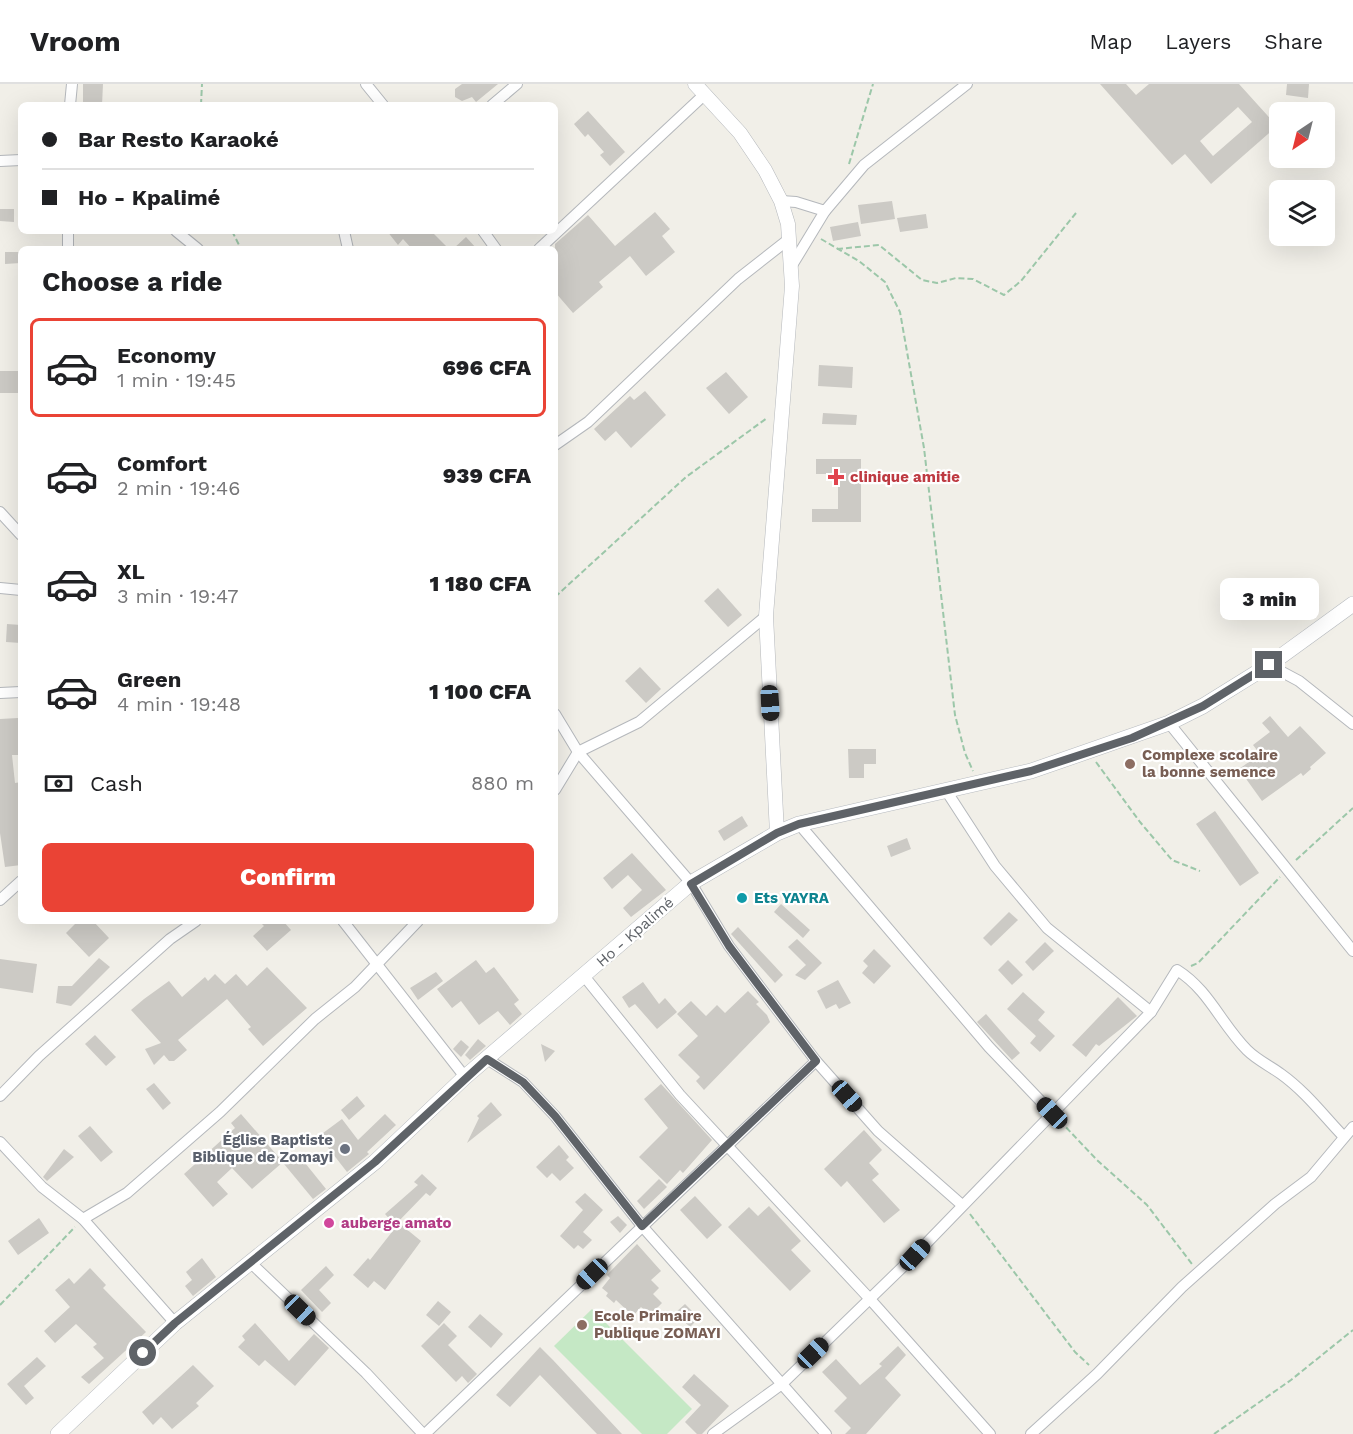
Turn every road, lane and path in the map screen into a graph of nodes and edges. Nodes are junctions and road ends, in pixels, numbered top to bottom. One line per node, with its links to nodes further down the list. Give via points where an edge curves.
1 (72, 84): 9 (street)
2 (202, 84): 10 (path)
3 (366, 84): 11 (street)
4 (517, 84): 12 (street)
5 (695, 84): 8 (street)
6 (873, 84): 15 (path)
7 (967, 84): 15 (street, via 864,165)
8 (705, 94): 16 (street, via 740,133); 19 (street)
9 (70, 102)
10 (201, 102)
11 (381, 102)
12 (496, 102)
13 (0, 160): 14 (street)
14 (18, 160)
15 (842, 190): 17 (street)
16 (781, 201): 17 (street); 23 (street)
17 (825, 211): 20 (street)
18 (1076, 213): 26 (path, via 1021,281 1004,295 973,279 937,283 922,280 879,245)
19 (558, 231)
20 (812, 232): 26 (path); 27 (street)
21 (180, 234): 24 (street)
22 (555, 234): 25 (street)
23 (789, 239): 27 (street); 29 (street, via 738,279 588,422)
24 (194, 246)
25 (542, 246)
26 (836, 249): 45 (path, via 885,282 900,312 924,448 956,715 965,753)
27 (791, 267): 28 (street)
28 (782, 407): 34 (path, via 686,477); 36 (street)
29 (558, 443)
30 (0, 512): 31 (street)
31 (18, 532)
32 (0, 588): 33 (street)
33 (18, 590)
34 (558, 594)
35 (1353, 604): 37 (main road, Ho - Kpalimé)
36 (766, 616): 43 (street, via 639,722); 50 (street)
37 (1269, 665): 41 (main road, Ho - Kpalimé); 42 (street, via 1299,681)
38 (18, 692): 39 (street)
39 (0, 693)
40 (558, 719): 43 (street)
41 (1169, 723): 44 (main road, Ho - Kpalimé); 51 (street)
42 (1353, 724)
43 (578, 752): 46 (street); 54 (street)
44 (1089, 752): 45 (main road, Ho - Kpalimé); 52 (path, via 1172,860)
45 (980, 784): 47 (main road, Ho - Kpalimé)
46 (558, 785)
47 (947, 792): 49 (main road, Ho - Kpalimé); 63 (street, via 995,866 1047,928)
48 (1353, 808): 51 (path)
49 (799, 824): 50 (main road, Ho - Kpalimé); 68 (street, via 989,1047)
50 (777, 833): 54 (main road, Ho - Kpalimé)
51 (1288, 868): 59 (street); 61 (path, via 1198,963)
52 (1200, 870)
53 (18, 884): 55 (street)
54 (691, 884): 62 (main road, Ho - Kpalimé); 65 (street, via 729,946)
55 (0, 900)
56 (192, 924): 67 (street, via 152,954)
57 (345, 924): 60 (street)
58 (415, 924): 60 (street)
59 (1353, 951)
60 (377, 965): 66 (street); 74 (street, via 127,1193)
61 (1177, 970): 63 (street); 70 (street, via 1205,993 1246,1050 1316,1104)
62 (584, 976): 64 (main road, Ho - Kpalimé); 72 (street, via 680,1095)
63 (1151, 1012): 68 (street)
64 (487, 1059): 66 (main road, Ho - Kpalimé); 75 (street, via 523,1082 555,1116)
65 (816, 1061): 72 (street); 73 (street, via 878,1131)
66 (465, 1077): 76 (main road, Ho - Kpalimé, via 375,1162)
67 (0, 1096)
68 (1052, 1113): 73 (street); 77 (path, via 1147,1205)
69 (1353, 1127): 70 (street)
70 (1344, 1137): 77 (street, via 1311,1177 1275,1204)
71 (0, 1142): 74 (street, via 42,1186)
72 (727, 1145): 75 (street); 78 (street)
73 (962, 1205): 78 (street); 82 (path, via 1075,1352)
74 (83, 1219): 79 (path); 80 (street)
75 (642, 1226): 83 (street); 85 (street)
76 (251, 1263): 80 (main road, Ho - Kpalimé); 85 (street)
77 (1200, 1274): 82 (street, via 1182,1287)
78 (869, 1298): 83 (street); 88 (street)
79 (0, 1305)
80 (175, 1323): 84 (main road, Ho - Kpalimé)
81 (1353, 1330): 90 (path)
82 (1097, 1374): 89 (street)
83 (782, 1383): 86 (street); 87 (street)
84 (63, 1432)
85 (424, 1434)
86 (713, 1434)
87 (826, 1434)
88 (990, 1434)
89 (1031, 1434)
90 (1214, 1434)

